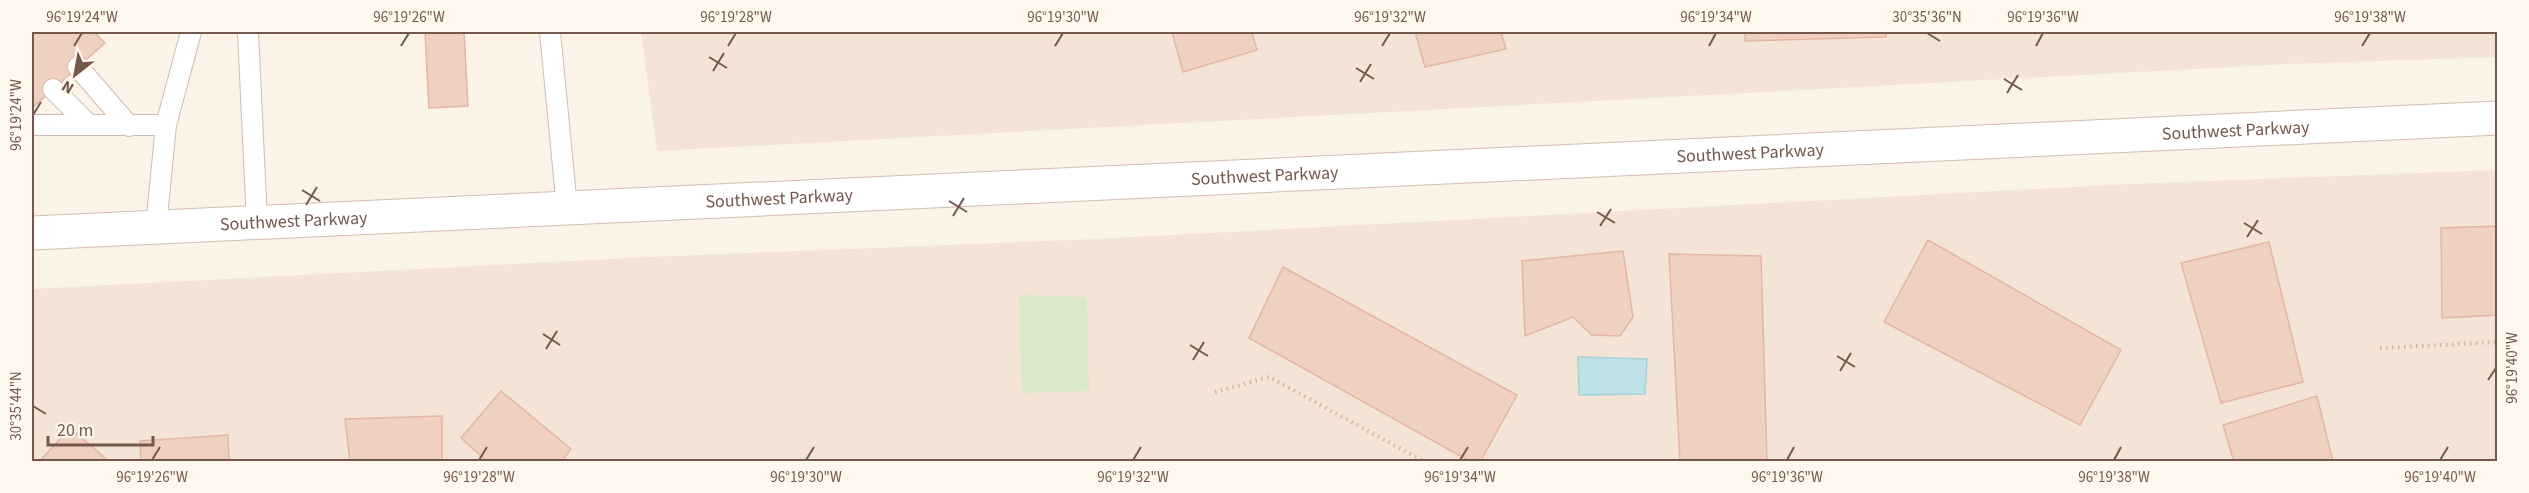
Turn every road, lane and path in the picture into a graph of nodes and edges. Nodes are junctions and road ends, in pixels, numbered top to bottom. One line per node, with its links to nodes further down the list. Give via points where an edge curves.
1 (191, 32): 9 (lane)
2 (248, 32): 12 (lane)
3 (550, 32): 11 (lane)
4 (78, 67): 10 (lane)
5 (53, 89): 8 (lane)
6 (2498, 118): 11 (main road, Southwest Parkway)
7 (32, 125): 8 (lane)
8 (89, 125): 10 (lane)
9 (166, 125): 10 (lane); 13 (lane)
10 (129, 126)
11 (567, 208): 12 (main road, Southwest Parkway)
12 (257, 223): 13 (main road, Southwest Parkway)
13 (156, 227): 14 (main road, Southwest Parkway)
14 (32, 233)
15 (2498, 342): 16 (path)
16 (2380, 348)
17 (1215, 392): 18 (path, via 1269,377)
18 (1425, 462)

